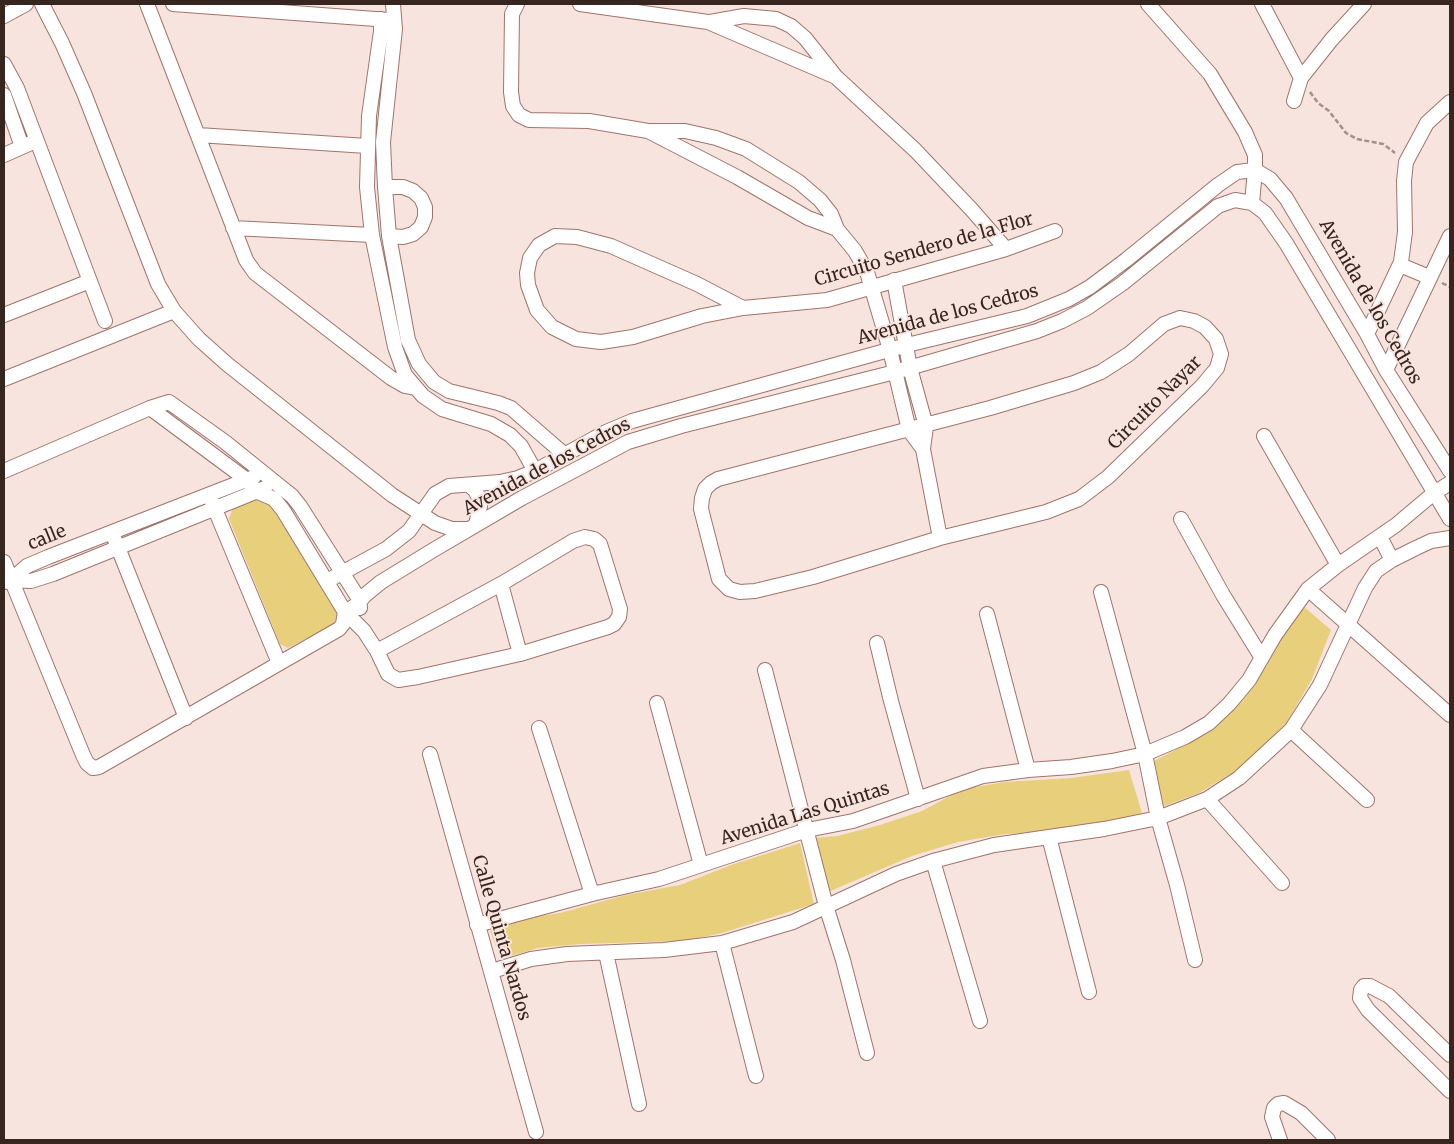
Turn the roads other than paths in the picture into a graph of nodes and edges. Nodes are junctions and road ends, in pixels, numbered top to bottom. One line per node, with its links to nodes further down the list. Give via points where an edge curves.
1 (26, 4): 11 (street)
2 (42, 4): 43 (street, via 84,93 158,284)
3 (147, 4): 21 (street)
4 (173, 4): 12 (street)
5 (393, 4): 12 (street)
6 (517, 4): 20 (street, via 512,14 511,92 513,106 520,115 529,120 589,121)
7 (580, 4): 13 (street)
8 (1148, 4): 26 (street, via 1194,54 1224,95 1251,144)
9 (1262, 4): 16 (street)
10 (1364, 4): 16 (street)
11 (4, 16)
12 (388, 20): 23 (street, via 381,31); 27 (street)
13 (708, 22): 15 (street); 15 (street, via 744,16 776,19 805,38)
14 (4, 64): 22 (street)
15 (836, 77): 35 (street, via 915,150)
16 (1301, 78): 18 (street)
17 (4, 95): 24 (street)
18 (1294, 101)
19 (1450, 102): 36 (street, via 1427,123 1406,162 1405,232)
20 (648, 130): 30 (street, via 737,176 808,218); 30 (street, via 685,131 746,149 813,194 831,214)
21 (198, 135): 23 (street); 29 (street)
22 (37, 141): 24 (street); 39 (street)
23 (367, 146): 32 (street)
24 (22, 147): 25 (street)
25 (4, 155)
26 (1255, 170): 28 (street); 45 (street, Avenida de los Cedros, via 1270,179 1286,198); 46 (street, Avenida de los Cedros, via 1237,172 1218,185 1126,260 1069,299 1027,316)
27 (384, 187): 33 (street); 33 (street, via 413,190 425,207 421,227 413,234)
28 (1252, 203): 48 (street, Avenida de los Cedros, via 1235,200 1218,206 1123,283 1062,321); 72 (street, via 1265,213 1286,243)
29 (233, 228): 32 (street); 52 (street, via 255,273 390,378)
30 (837, 229): 40 (street, via 855,251)
31 (1055, 231): 35 (street, Circuito Sendero de la Flor)
32 (372, 234): 52 (street, via 395,347 405,375)
33 (388, 236): 53 (street, via 408,340 419,364 434,382 449,391)
34 (1450, 236): 37 (street)
35 (1006, 250): 38 (street, Circuito Sendero de la Flor)
36 (1400, 265): 37 (street); 45 (street)
37 (1429, 277): 49 (street)
38 (894, 280): 40 (street, Circuito Sendero de la Flor); 46 (street)
39 (90, 281): 42 (street); 44 (street)
40 (872, 287): 41 (street, Circuito Sendero de la Flor, via 827,300); 47 (street)
41 (743, 308): 41 (street, Circuito Sendero de la Flor, via 620,250 577,237 555,236 539,245 530,258 527,273 538,310 552,327 576,338 601,342 633,337 702,316)
42 (5, 310)
43 (174, 311): 51 (street); 75 (street, via 227,364)
44 (105, 321)
45 (1367, 334): 49 (street, Avenida de los Cedros)
46 (907, 345): 47 (street, Avenida de los Cedros); 48 (street)
47 (890, 350): 50 (street); 60 (street, Avenida de los Cedros, via 632,422 606,432)
48 (910, 368): 50 (street, Avenida de los Cedros); 56 (street)
49 (1386, 370): 64 (street, Avenida de los Cedros)
50 (895, 372): 57 (street); 66 (street, Avenida de los Cedros, via 652,434 628,442)
51 (4, 378)
52 (415, 388): 55 (street, via 442,409)
53 (498, 403): 55 (street); 60 (street, via 519,413)
54 (150, 408): 62 (street); 65 (street, via 169,402); 67 (street)
55 (492, 424): 63 (street, via 521,446)
56 (926, 426): 57 (street, Circuito Nayar); 59 (street); 81 (street, Circuito Nayar, via 1101,372 1129,354 1164,324 1180,318 1205,327 1216,339 1221,354 1217,368 1202,386 1108,477 1079,499 1046,512)
57 (909, 430): 59 (street); 81 (street, Circuito Nayar, via 711,483 705,489 701,509 719,579 729,589 755,591)
58 (1264, 436): 86 (street)
59 (923, 450): 81 (street)
60 (565, 455): 61 (street, Avenida de los Cedros)
61 (552, 462): 63 (street, Avenida de los Cedros); 66 (street)
62 (4, 471)
63 (535, 471): 70 (street, Avenida de los Cedros, via 500,482)
64 (1450, 471)
65 (265, 473): 67 (street, calle); 68 (street)
66 (560, 478): 78 (street, Avenida de los Cedros)
67 (247, 480): 71 (street); 73 (street, calle)
68 (278, 483): 71 (street, calle); 87 (street, via 300,506)
69 (1450, 483): 72 (street, Avenida Las Quintas)
70 (468, 485): 75 (street, Avenida de los Cedros, via 441,489); 78 (street, via 475,490 480,506)
71 (256, 491): 74 (street, calle); 89 (street, via 274,499 283,510)
72 (1434, 493): 77 (street); 80 (street, Avenida Las Quintas)
73 (210, 494): 74 (street); 79 (street, calle)
74 (215, 509): 83 (street, calle); 102 (street)
75 (421, 516): 78 (street, via 452,529); 87 (street, Avenida de los Cedros, via 409,531 386,549)
76 (1181, 519): 101 (street)
77 (1450, 519)
78 (472, 527): 93 (street, Avenida de los Cedros, via 381,582)
79 (111, 532): 83 (street); 88 (street, calle, via 27,566)
80 (1380, 537): 84 (street); 86 (street, Avenida Las Quintas)
81 (940, 538)
82 (1450, 538): 84 (street, via 1431,542)
83 (118, 548): 88 (street, calle, via 43,578); 106 (street)
84 (1392, 560): 96 (street, via 1376,571)
85 (4, 562): 88 (street)
86 (1338, 565): 91 (street, Avenida Las Quintas)
87 (342, 573): 89 (street, Avenida de los Cedros); 93 (street)
88 (8, 581): 106 (street, via 83,755 93,768)
89 (327, 581): 94 (street)
90 (502, 584): 99 (street); 100 (street); 100 (street, via 586,536 600,544 620,609 619,617 608,627)
91 (1308, 589): 96 (street); 101 (street, Avenida Las Quintas)
92 (1101, 592): 110 (street)
93 (360, 602): 94 (street, Avenida de los Cedros); 97 (street)
94 (345, 612): 97 (street); 102 (street, via 339,629)
95 (987, 614): 111 (street)
96 (1349, 625): 105 (street); 108 (street, via 1320,685)
97 (364, 631): 99 (street)
98 (877, 643): 112 (street)
99 (377, 651): 100 (street, via 388,674 398,680)
100 (520, 654)
101 (1262, 658): 110 (street, Avenida Las Quintas, via 1249,680 1209,723)
102 (279, 662): 106 (street)
103 (764, 670): 116 (street)
104 (657, 703): 119 (street)
105 (1450, 715)
106 (186, 718)
107 (539, 728): 121 (street)
108 (1291, 730): 113 (street, via 1239,778); 114 (street)
109 (430, 754): 123 (street, Calle Quinta Nardos)
110 (1145, 754): 111 (street, Avenida Las Quintas, via 1070,767); 115 (street)
111 (1028, 770): 112 (street, Avenida Las Quintas, via 983,776)
112 (918, 798): 116 (street, Avenida Las Quintas, via 853,821)
113 (1207, 799): 115 (street); 120 (street)
114 (1367, 800)
115 (1158, 818): 117 (street); 126 (street)
116 (806, 830): 119 (street, Avenida Las Quintas); 122 (street)
117 (1049, 837): 118 (street, via 994,845); 128 (street)
118 (933, 861): 122 (street); 129 (street)
119 (701, 865): 121 (street, Avenida Las Quintas, via 659,879)
120 (1282, 883)
121 (592, 894): 123 (street, Avenida Las Quintas)
122 (826, 906): 124 (street, via 793,922); 130 (street)
123 (477, 925): 127 (street, Calle Quinta Nardos)
124 (722, 942): 125 (street); 132 (street)
125 (606, 953): 127 (street, via 531,959); 134 (street)
126 (1195, 960)
127 (492, 971): 135 (street, Calle Quinta Nardos)
128 (1089, 992)
129 (980, 1021)
130 (868, 1053)
131 (1450, 1055): 133 (street, via 1389,996 1364,986 1360,998 1368,1010)
132 (756, 1076)
133 (1450, 1090)
134 (638, 1104)
135 (536, 1132)
136 (1280, 1140): 137 (street, via 1272,1117 1274,1108 1284,1103 1301,1114)
137 (1328, 1140)

